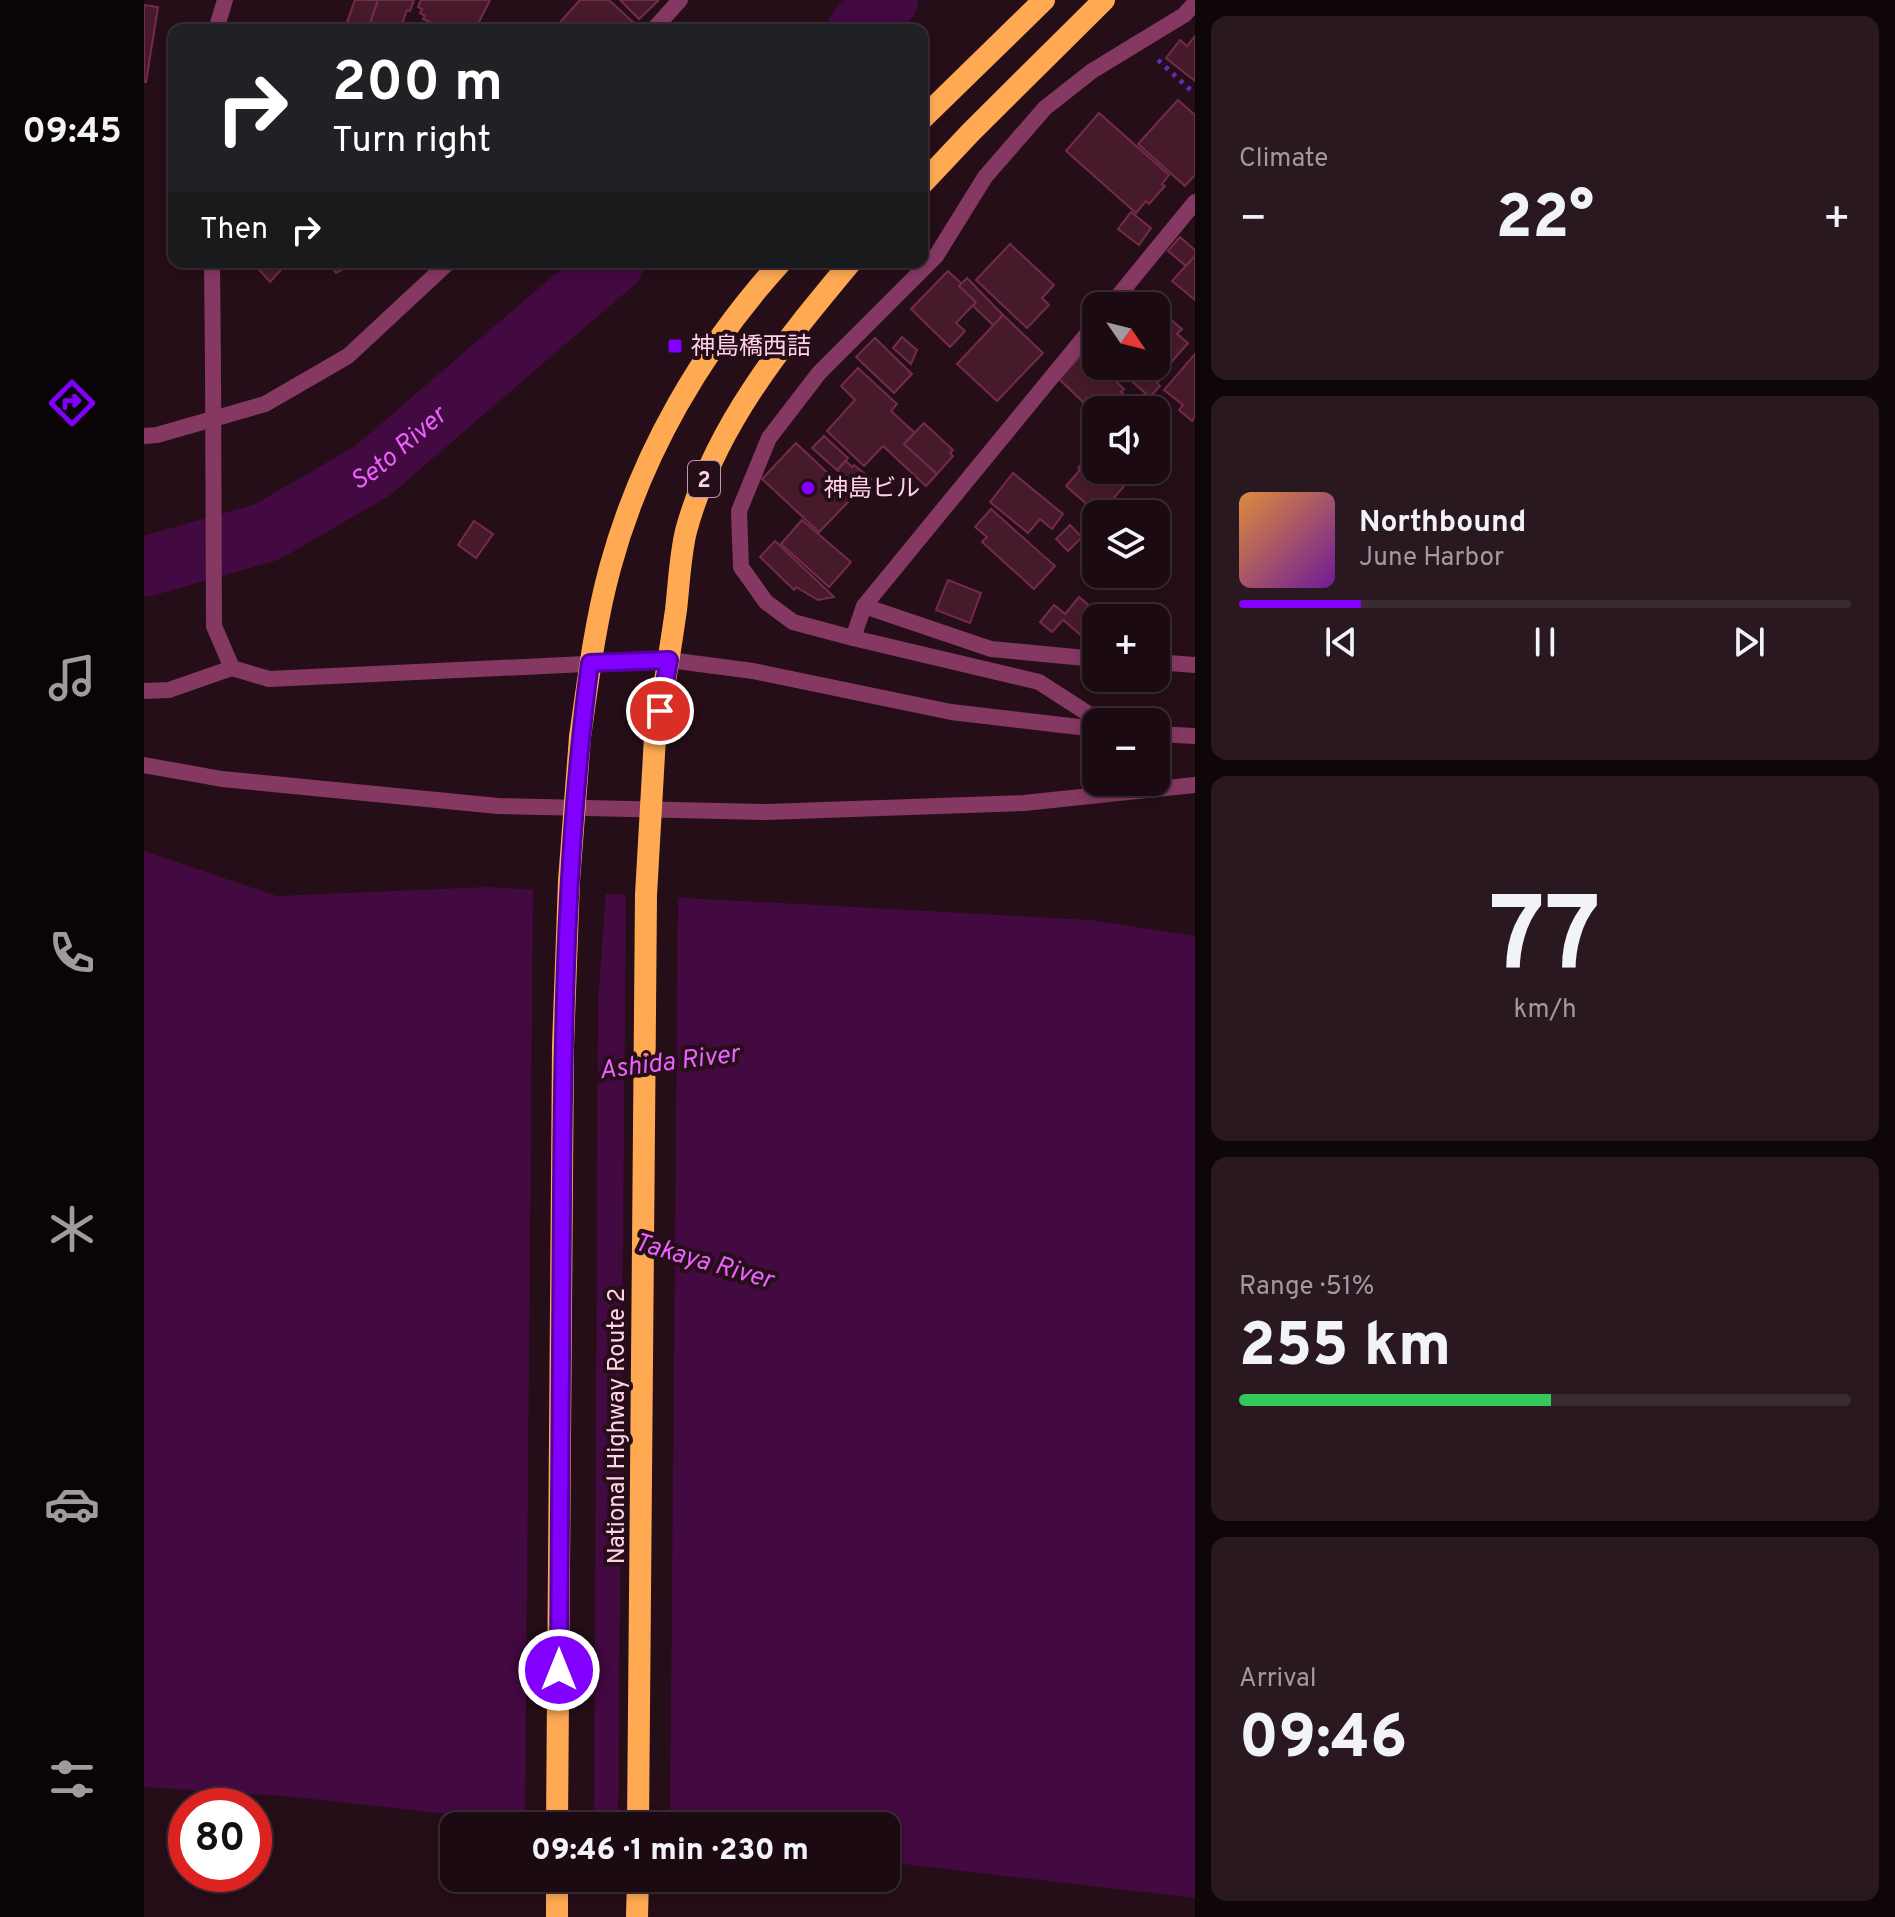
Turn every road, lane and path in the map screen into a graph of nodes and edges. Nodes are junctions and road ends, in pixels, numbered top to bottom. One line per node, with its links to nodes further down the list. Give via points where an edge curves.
1 (225, 0): 6 (street)
2 (680, 0): 7 (street)
3 (1044, 0): 10 (highway)
4 (1104, 0): 11 (highway)
5 (1195, 3): 8 (street)
6 (218, 24)
7 (658, 24)
8 (1140, 43): 9 (path); 13 (street, via 1045,108 985,177)
9 (1195, 94)
10 (928, 113)
11 (928, 178)
12 (1195, 202): 19 (street)
13 (928, 264)
14 (212, 268): 29 (street, bridge, via 214,626)
15 (443, 268): 21 (street, via 348,356 265,404)
16 (776, 268): 26 (highway, 2, via 707,355 666,425 609,569)
17 (846, 268): 25 (highway, National Highway Route 2 / 2, via 742,404 707,469 686,533)
18 (924, 268): 23 (street, via 819,373 769,438 739,511 741,567 766,602 793,622)
19 (1121, 292)
20 (1082, 340): 22 (street)
21 (144, 436)
22 (864, 606): 23 (street); 24 (street, via 991,649)
23 (853, 638): 31 (street, via 1039,682)
24 (1082, 658)
25 (669, 660): 26 (street); 32 (street, via 753,671 951,712); 38 (highway, National Highway Route 2 / 2, bridge, via 655,737 646,895)
26 (590, 663): 29 (street, via 269,679); 37 (highway, 2, bridge, via 569,881 563,1046)
27 (1170, 663): 28 (street)
28 (1195, 665)
29 (232, 668): 30 (street, via 169,690)
30 (144, 691)
31 (1082, 710)
32 (1082, 727)
33 (1170, 735): 34 (street)
34 (1195, 736)
35 (144, 765): 36 (street, via 222,779 498,806 766,812 1024,803)
36 (1195, 785)
37 (557, 1812)
38 (638, 1812)
39 (557, 1892): 41 (highway)
40 (638, 1892): 42 (highway)
41 (557, 1917)
42 (637, 1917)

